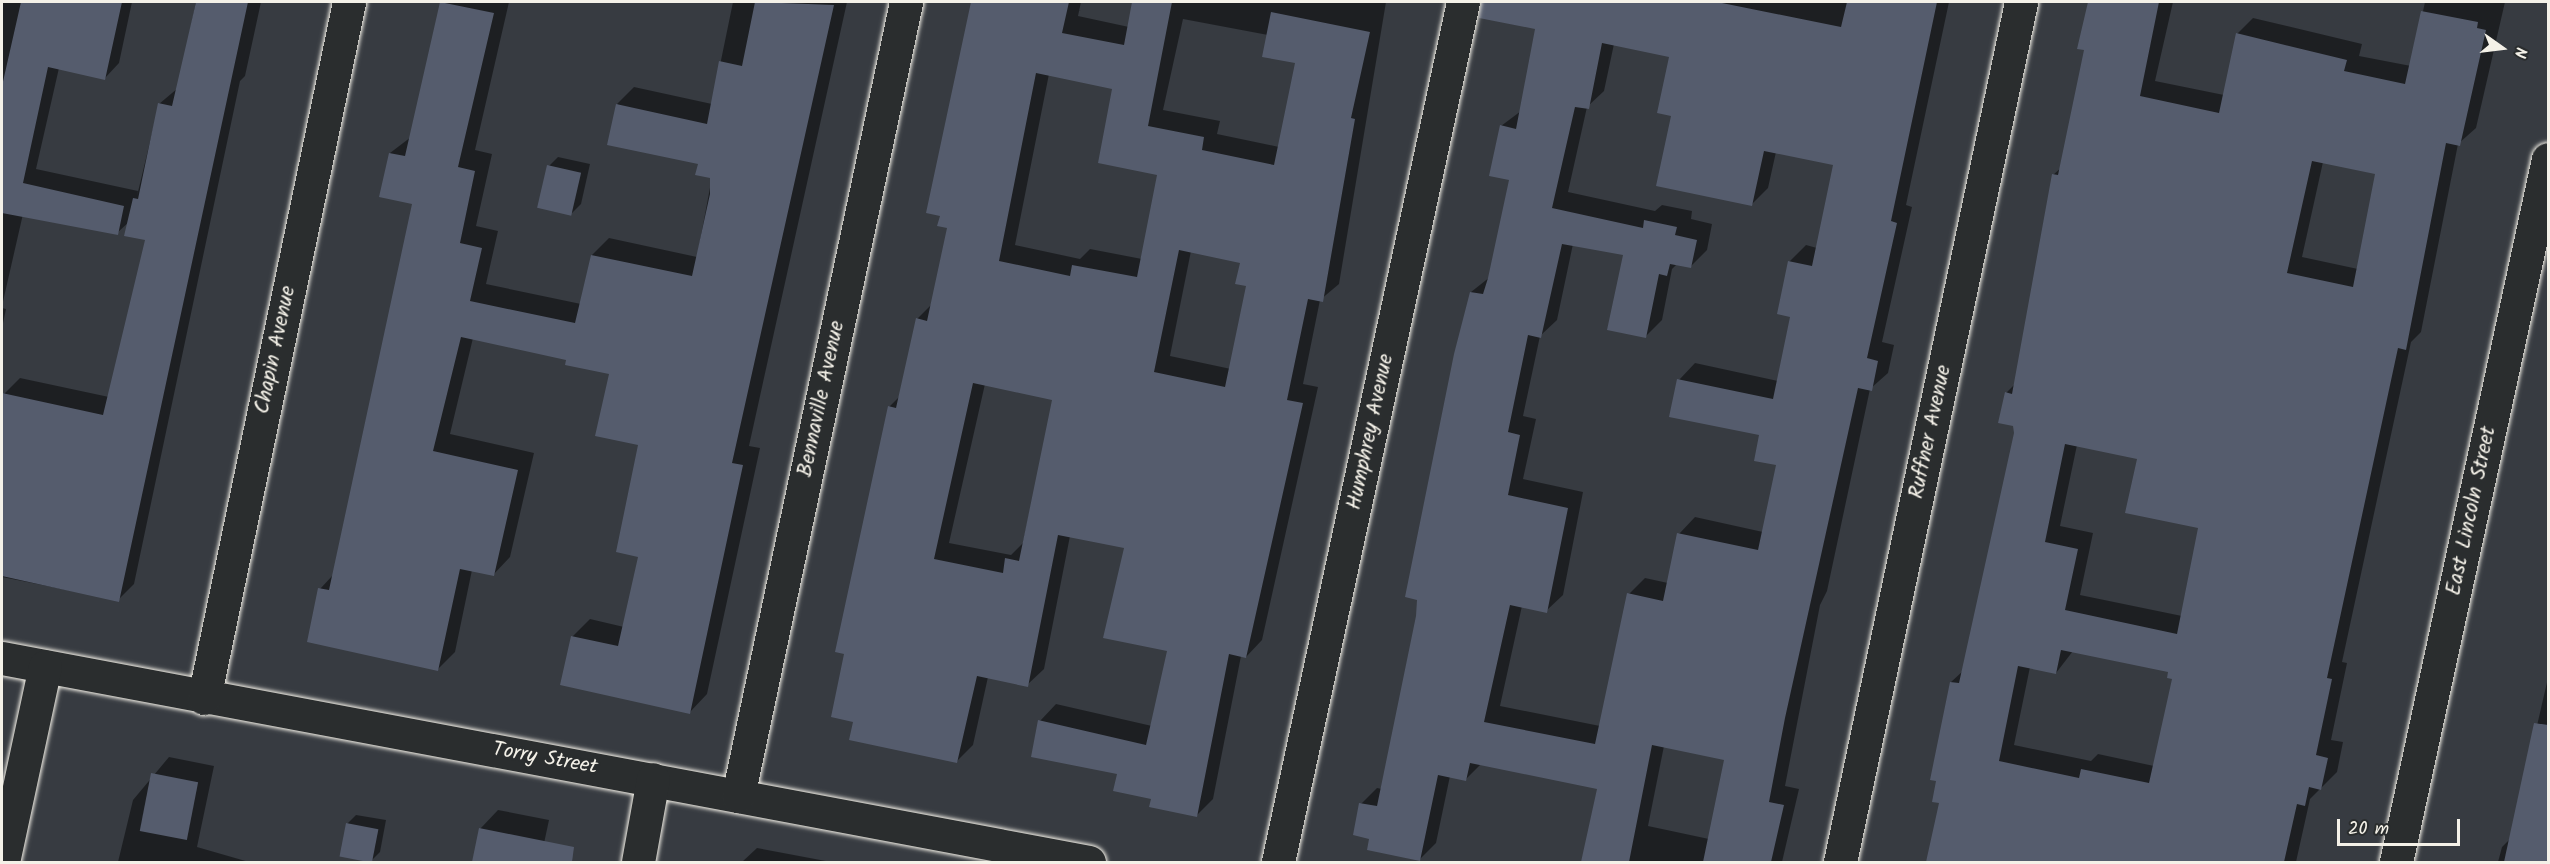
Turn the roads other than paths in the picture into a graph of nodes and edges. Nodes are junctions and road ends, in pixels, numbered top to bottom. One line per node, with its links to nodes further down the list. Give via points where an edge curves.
1 (349, 2): 8 (street, Chapin Avenue)
2 (906, 2): 10 (street, Bennaville Avenue)
3 (1463, 2): 14 (street, Humphrey Avenue)
4 (2021, 2): 15 (street, Ruffner Avenue)
5 (2548, 159): 16 (street, East Lincoln Street)
6 (2, 658): 7 (street, Torry Street)
7 (45, 666): 8 (street, Torry Street); 11 (street)
8 (204, 698): 9 (street, Torry Street)
9 (653, 779): 10 (street, Torry Street); 12 (street)
10 (738, 796): 13 (street, Torry Street)
11 (3, 862)
12 (638, 862)
13 (1089, 862)
14 (1278, 862)
15 (1840, 862)
16 (2396, 862)

